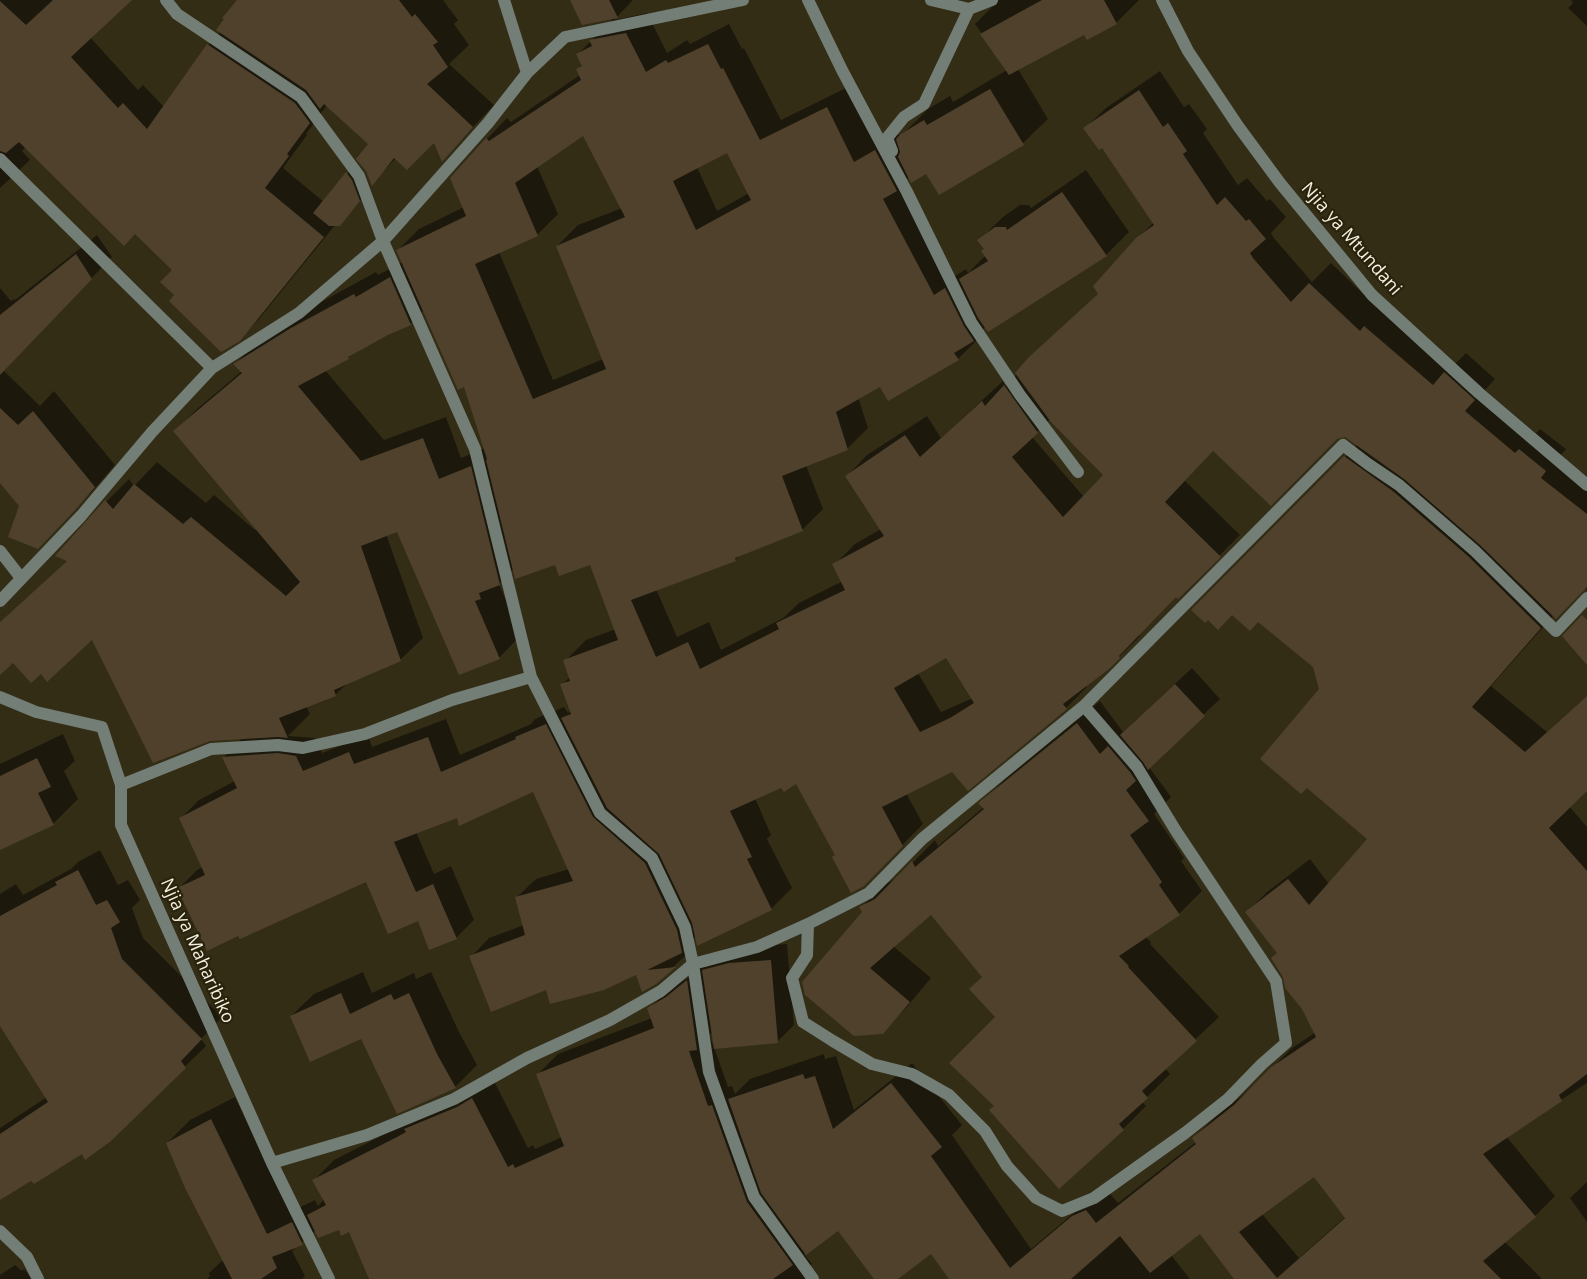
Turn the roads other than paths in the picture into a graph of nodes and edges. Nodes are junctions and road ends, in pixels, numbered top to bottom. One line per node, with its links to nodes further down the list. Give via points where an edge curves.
1 (166, 0): 12 (street, via 177,14 302,97 358,176)
2 (504, 0): 9 (street)
3 (743, 0): 9 (street, via 565,38)
4 (808, 0): 11 (street)
5 (931, 0): 8 (street)
6 (992, 0): 8 (street)
7 (1162, 0): 15 (street, Njia ya Mtundani, via 1188,51 1238,126 1372,294)
8 (969, 9): 11 (street, via 924,104 904,117 887,138)
9 (527, 73): 12 (street)
10 (0, 159): 13 (street)
11 (907, 192): 14 (street, via 971,322)
12 (383, 241): 13 (street, via 299,313); 20 (street, via 475,449)
13 (212, 368): 17 (street)
14 (1078, 472)
15 (1587, 485)
16 (0, 551): 17 (street)
17 (21, 578): 19 (street)
18 (1587, 598): 22 (street, via 1556,631 1475,551 1399,484 1343,445)
19 (0, 601)
20 (531, 677): 23 (street, via 452,700 365,734 303,748 278,745 211,749); 25 (street, via 600,813 652,858 685,927)
21 (0, 697): 23 (street, Njia ya Maharibiko, via 36,712 102,727)
22 (1084, 706): 24 (street, via 921,839 869,893); 24 (street, via 1137,767 1276,981 1286,1044 1185,1133 1094,1198 1062,1211 1036,1198 1007,1166 985,1131 949,1095 912,1074 872,1064 803,1022 792,978 807,955)
23 (121, 785): 26 (street, Njia ya Maharibiko, via 121,825)
24 (808, 924): 25 (street, via 757,947)
25 (693, 964): 26 (street, via 661,991 610,1020 527,1058 454,1099 367,1135); 30 (street, via 709,1072 754,1197)
26 (272, 1163): 29 (street, Njia ya Maharibiko)
27 (0, 1231): 28 (street, via 27,1257)
28 (38, 1279)
29 (329, 1279)
30 (813, 1279)

